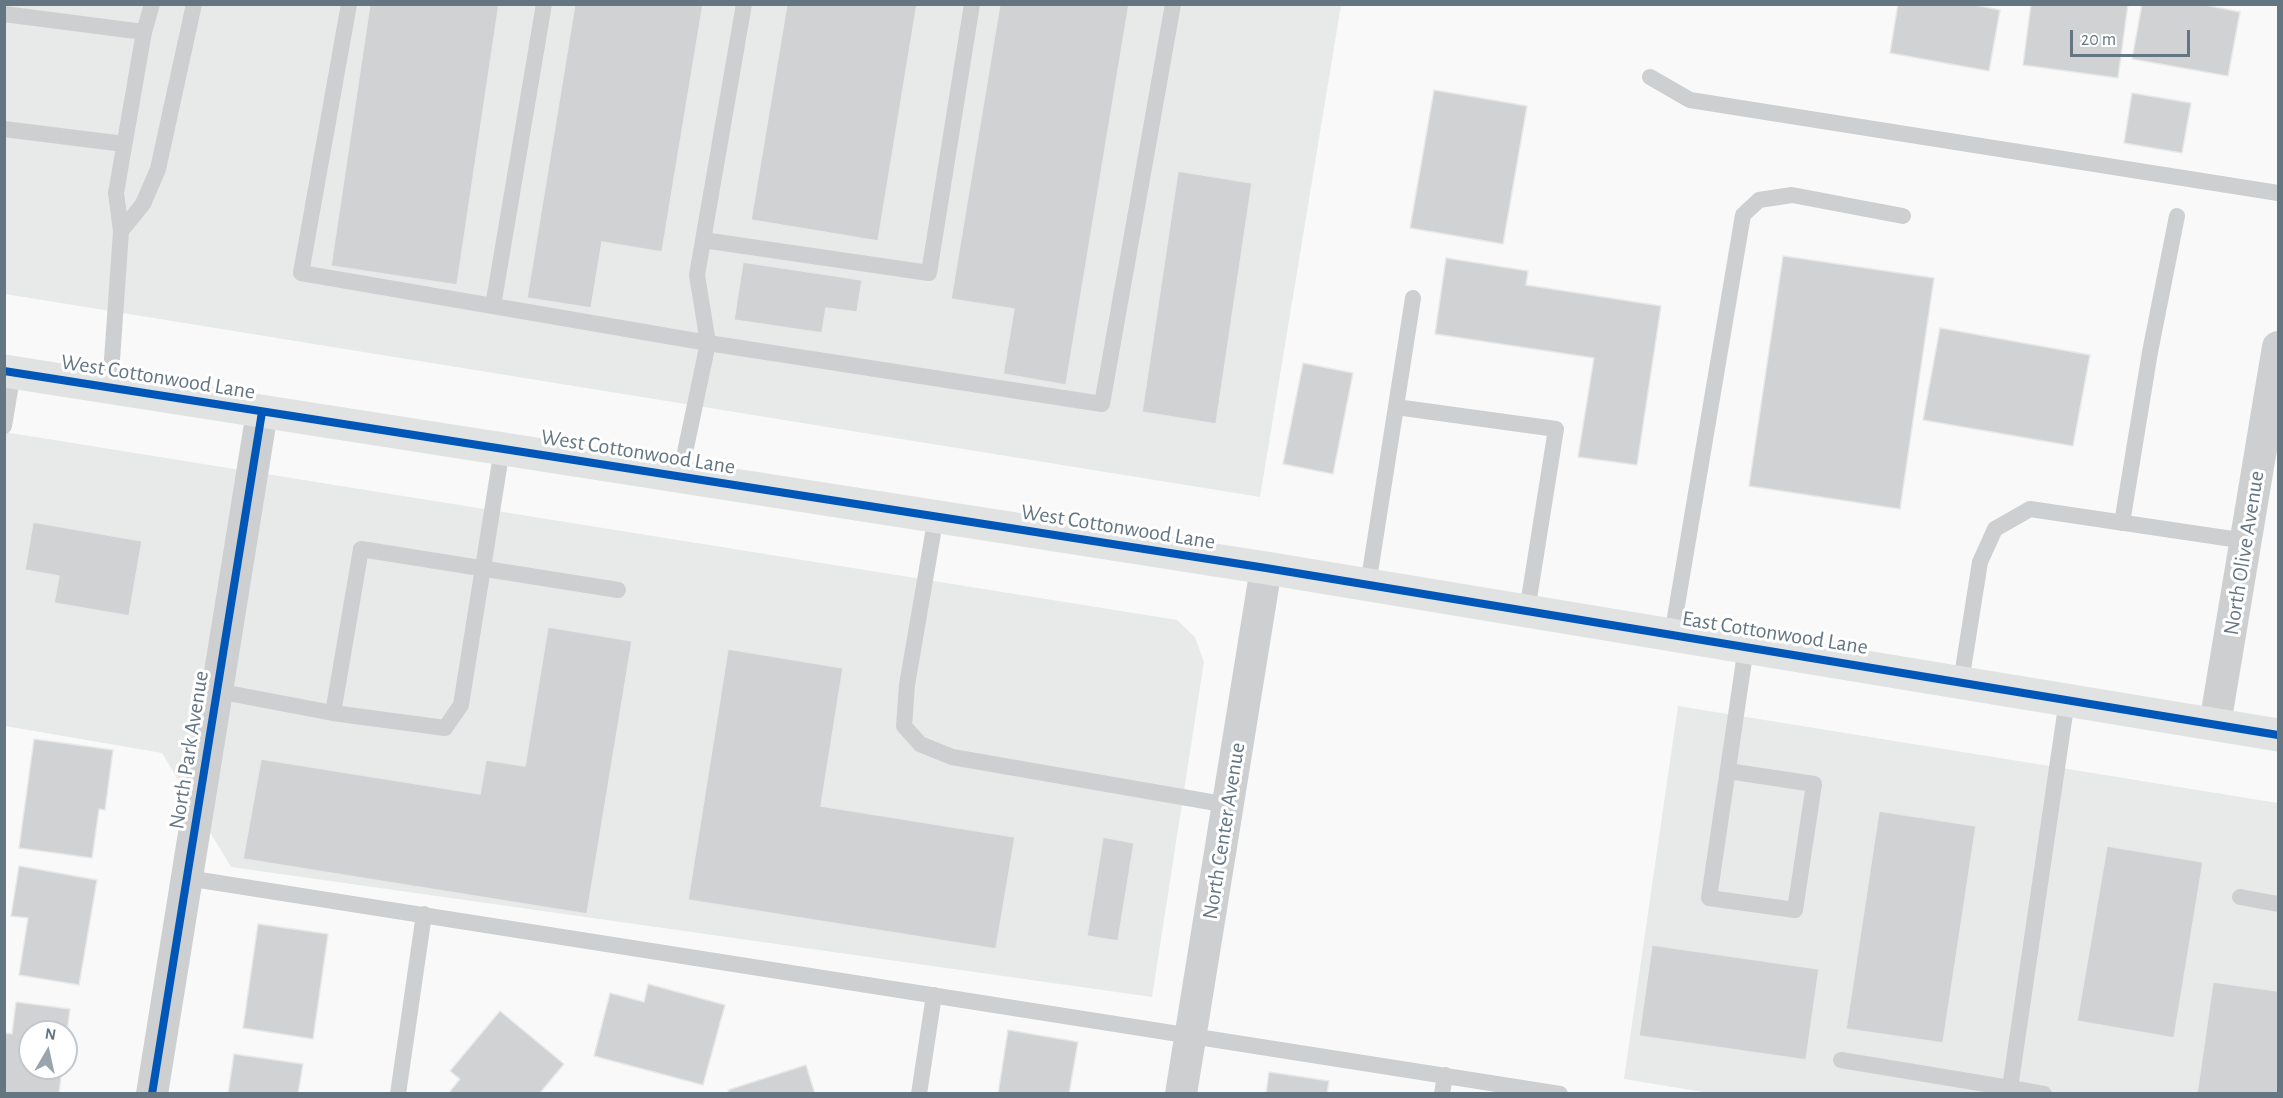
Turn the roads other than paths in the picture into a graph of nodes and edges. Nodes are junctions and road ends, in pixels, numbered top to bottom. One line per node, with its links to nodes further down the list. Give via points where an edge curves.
1 (152, 4): 9 (lane)
2 (194, 4): 16 (lane, via 158,169 143,204)
3 (349, 4): 19 (lane, via 301,273)
4 (544, 4): 19 (lane)
5 (744, 4): 17 (lane)
6 (972, 4): 17 (lane, via 929,273)
7 (1173, 4): 20 (lane, via 1102,404)
8 (4, 14): 9 (lane)
9 (144, 32): 12 (lane)
10 (1650, 77): 13 (lane, via 1690,100)
11 (4, 129): 12 (lane)
12 (124, 144): 16 (lane, via 116,193)
13 (2278, 193)
14 (1903, 216): 37 (lane, via 1792,195 1758,200 1743,215)
15 (2177, 216): 30 (lane)
16 (121, 231): 23 (lane)
17 (703, 240): 20 (lane, via 697,275)
18 (1413, 298): 24 (lane)
19 (493, 306): 20 (lane)
20 (708, 343): 28 (lane)
21 (2278, 347): 31 (street, North Olive Avenue)
22 (9, 371): 23 (main road, West Cottonwood Lane); 26 (lane)
23 (110, 387): 25 (main road, West Cottonwood Lane)
24 (1396, 407): 34 (lane); 36 (lane, via 1556,429)
25 (262, 412): 27 (main road, West Cottonwood Lane); 40 (street, North Park Avenue)
26 (4, 426)
27 (502, 449): 28 (main road, West Cottonwood Lane); 32 (lane)
28 (680, 476): 29 (main road, West Cottonwood Lane)
29 (936, 516): 33 (main road, West Cottonwood Lane); 46 (lane, via 907,685 904,726 920,744 952,757)
30 (2122, 523): 31 (lane); 39 (lane, via 2030,509 1995,529 1980,562)
31 (2246, 541): 43 (street, North Olive Avenue)
32 (483, 567): 35 (lane); 42 (lane, via 461,705 446,728); 42 (lane, via 361,549)
33 (1266, 568): 34 (main road, East Cottonwood Lane); 46 (street, North Center Avenue)
34 (1368, 585): 36 (main road, East Cottonwood Lane)
35 (618, 590)
36 (1527, 611): 37 (main road, East Cottonwood Lane)
37 (1672, 635): 38 (main road, East Cottonwood Lane)
38 (1746, 646): 39 (main road, East Cottonwood Lane); 45 (lane)
39 (1961, 682): 41 (main road, East Cottonwood Lane)
40 (217, 691): 42 (lane); 47 (street, North Park Avenue)
41 (2067, 700): 43 (main road, East Cottonwood Lane); 55 (lane)
42 (333, 712)
43 (2215, 724): 44 (main road, East Cottonwood Lane)
44 (2278, 735)
45 (1728, 771): 45 (lane, via 1709,898 1795,910 1814,784)
46 (1228, 805): 52 (street, North Center Avenue)
47 (187, 878): 50 (lane); 56 (street, North Park Avenue)
48 (2240, 897): 49 (lane)
49 (2278, 904)
50 (424, 914): 51 (lane); 57 (lane)
51 (934, 995): 52 (lane); 58 (lane)
52 (1191, 1035): 54 (lane); 59 (street, North Center Avenue)
53 (1841, 1060): 55 (lane)
54 (1445, 1076): 60 (lane); 61 (lane)
55 (2010, 1088): 62 (lane)
56 (152, 1094)
57 (398, 1094)
58 (919, 1094)
59 (1181, 1094)
60 (1442, 1094)
61 (1560, 1094)
62 (2044, 1094)

